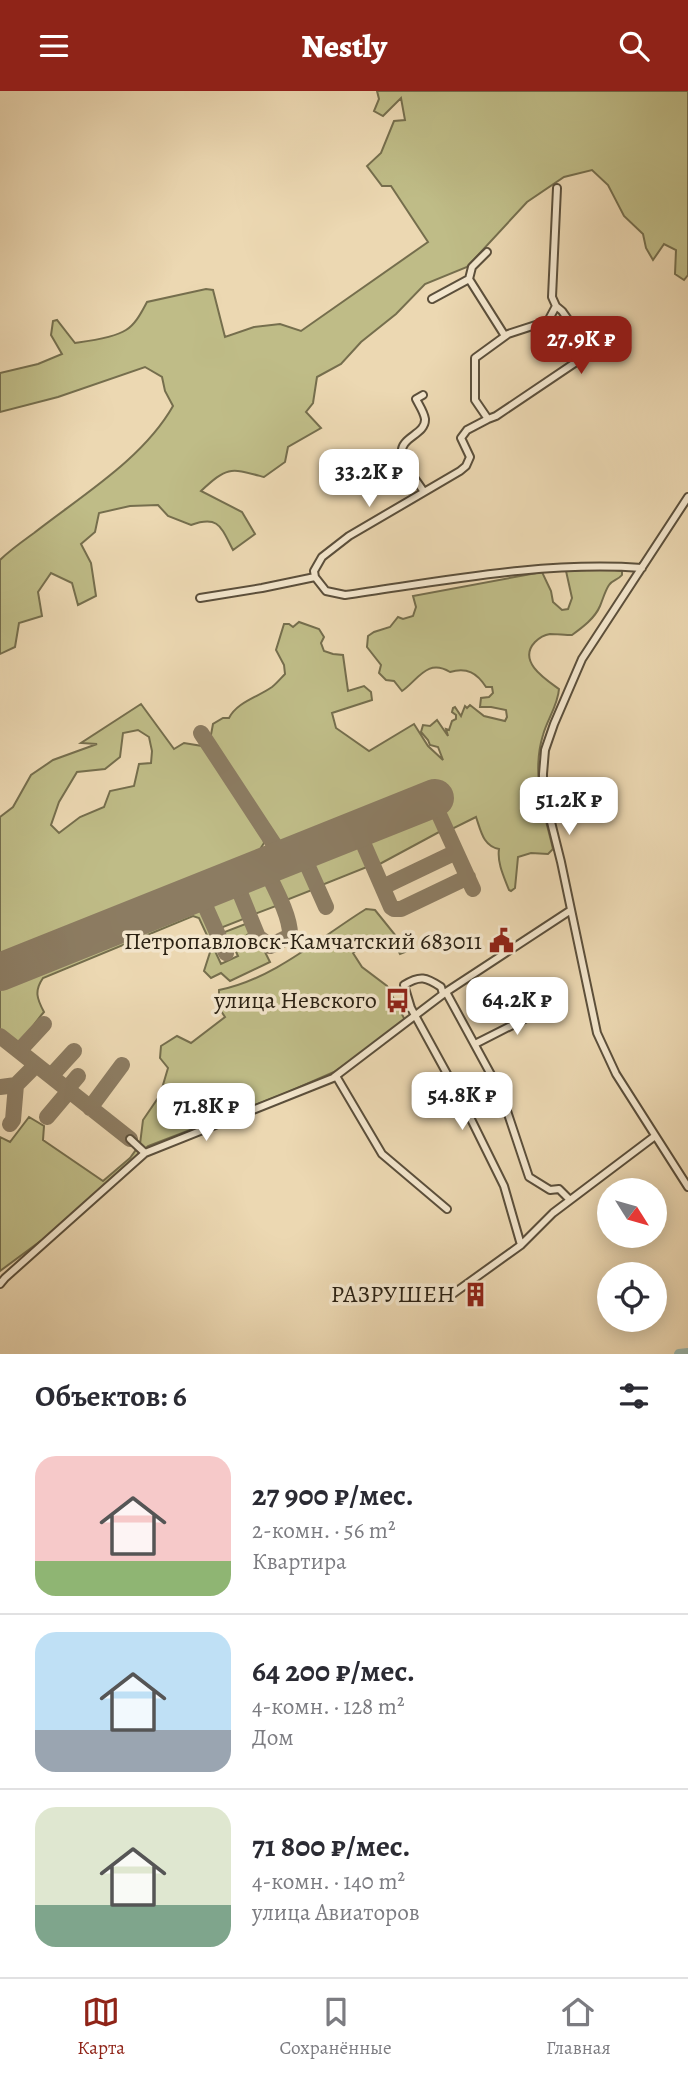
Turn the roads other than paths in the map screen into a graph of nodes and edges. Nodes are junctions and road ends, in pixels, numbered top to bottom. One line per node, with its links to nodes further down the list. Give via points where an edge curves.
1 (557, 188): 5 (street, via 552,297)
2 (487, 252): 3 (street, via 472,267)
3 (469, 279): 4 (street); 6 (street)
4 (432, 299)
5 (556, 306): 6 (street, via 548,321); 8 (street, via 591,352)
6 (505, 336): 8 (street, via 474,358 475,400)
7 (423, 395): 9 (street, via 416,399 425,423 402,446 402,452)
8 (488, 419): 9 (street, via 461,438 470,457 466,466)
9 (424, 492): 12 (street, via 349,536 323,557)
10 (688, 497): 11 (street)
11 (642, 568): 12 (street, via 532,569 345,595 326,591); 14 (street, via 582,659 545,750 544,790)
12 (315, 577): 13 (street)
13 (200, 598)
14 (571, 910): 15 (street); 20 (street, via 597,1033 616,1074)
15 (444, 993): 17 (street); 17 (street, via 428,978 404,985); 18 (street)
16 (548, 1007): 18 (street)
17 (415, 1015): 19 (street); 26 (street, via 504,1186)
18 (475, 1044): 24 (street, via 501,1093 529,1177 550,1190 559,1189)
19 (336, 1076): 22 (street); 25 (street, via 382,1154)
20 (655, 1136): 23 (street); 24 (street)
21 (130, 1139): 22 (street)
22 (145, 1153): 27 (street)
23 (688, 1188)
24 (570, 1200): 26 (street)
25 (447, 1209)
26 (521, 1245): 28 (street)
27 (0, 1284)
28 (450, 1296)

